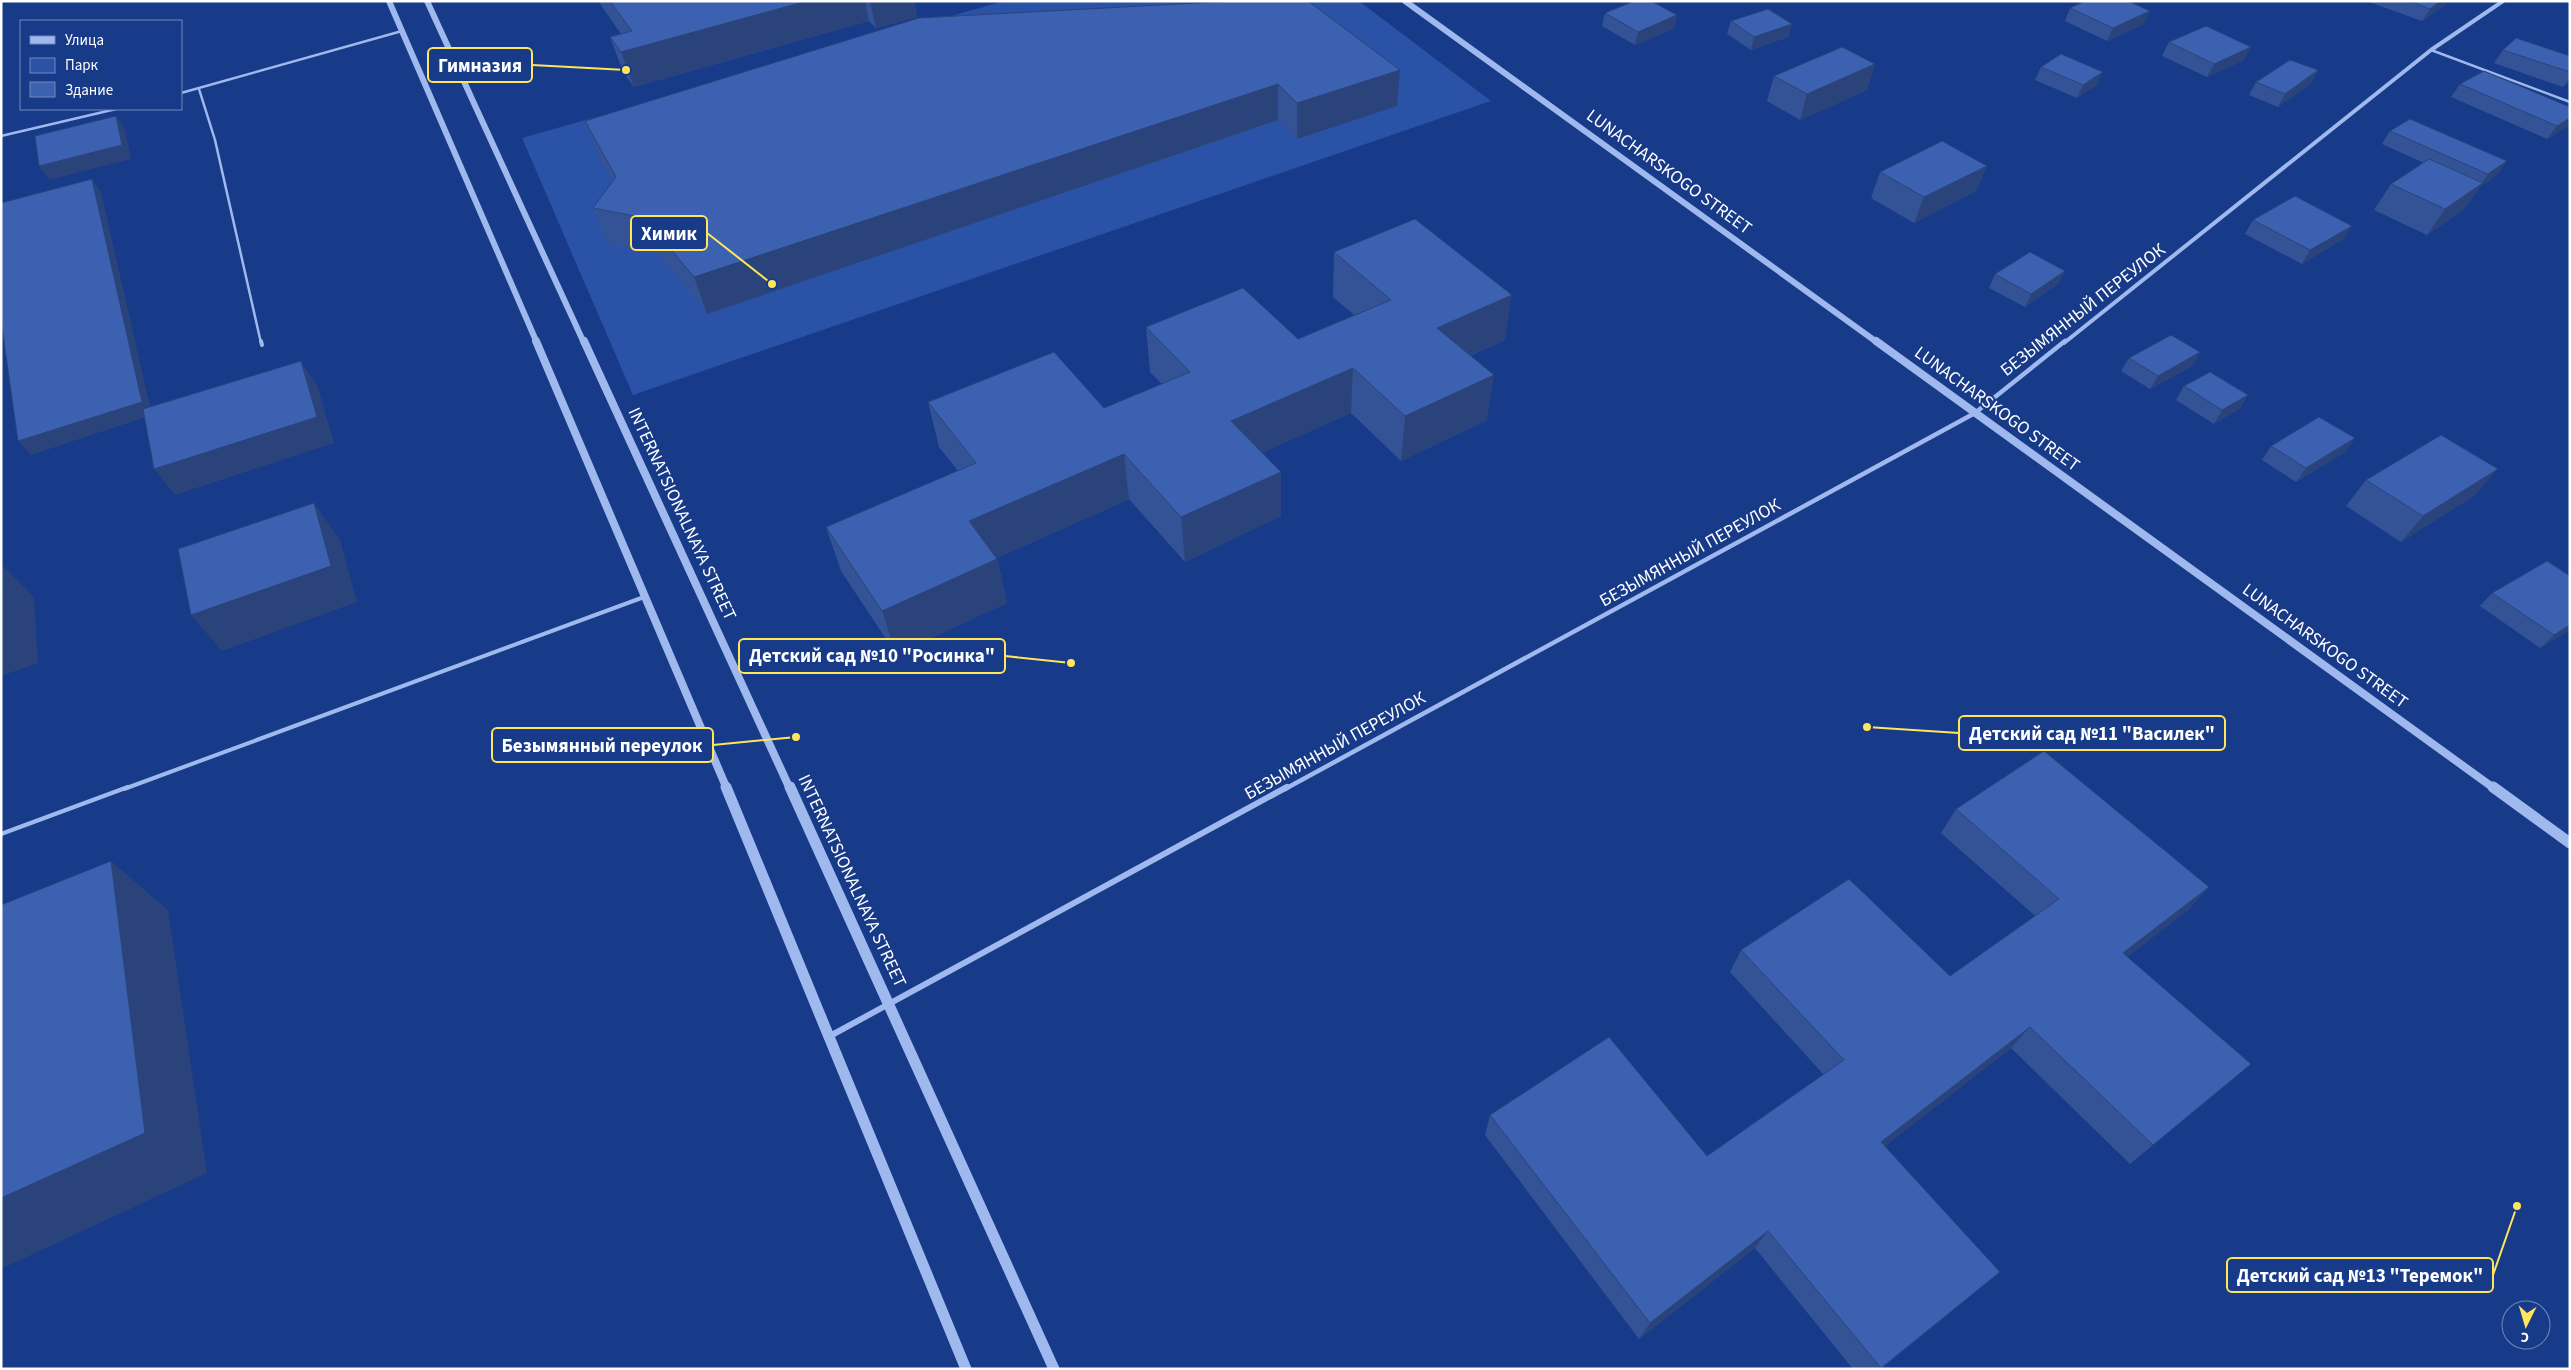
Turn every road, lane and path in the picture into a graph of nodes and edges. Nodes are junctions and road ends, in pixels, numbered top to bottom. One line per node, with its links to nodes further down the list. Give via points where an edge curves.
1 (389, 1): 5 (street)
2 (427, 1): 17 (street, INTERNATSIONALNAYA STREET)
3 (1405, 1): 13 (street, LUNACHARSKOGO STREET)
4 (2503, 1): 6 (street, БЕЗЫМЯННЫЙ ПЕРЕУЛОК)
5 (402, 31): 7 (lane); 14 (street)
6 (2431, 50): 9 (lane); 13 (street, БЕЗЫМЯННЫЙ ПЕРЕУЛОК)
7 (199, 89): 8 (lane); 12 (lane, via 215,140)
8 (182, 93)
9 (2570, 102)
10 (112, 110): 11 (lane)
11 (1, 136)
12 (262, 345)
13 (1975, 413): 16 (street, LUNACHARSKOGO STREET); 17 (street, БЕЗЫМЯННЫЙ ПЕРЕУЛОК)
14 (646, 596): 15 (lane); 18 (street)
15 (1, 834)
16 (2570, 843)
17 (890, 1005): 18 (street, БЕЗЫМЯННЫЙ ПЕРЕУЛОК); 20 (street, INTERNATSIONALNAYA STREET)
18 (830, 1036): 19 (street)
19 (966, 1369)
20 (1054, 1369)

